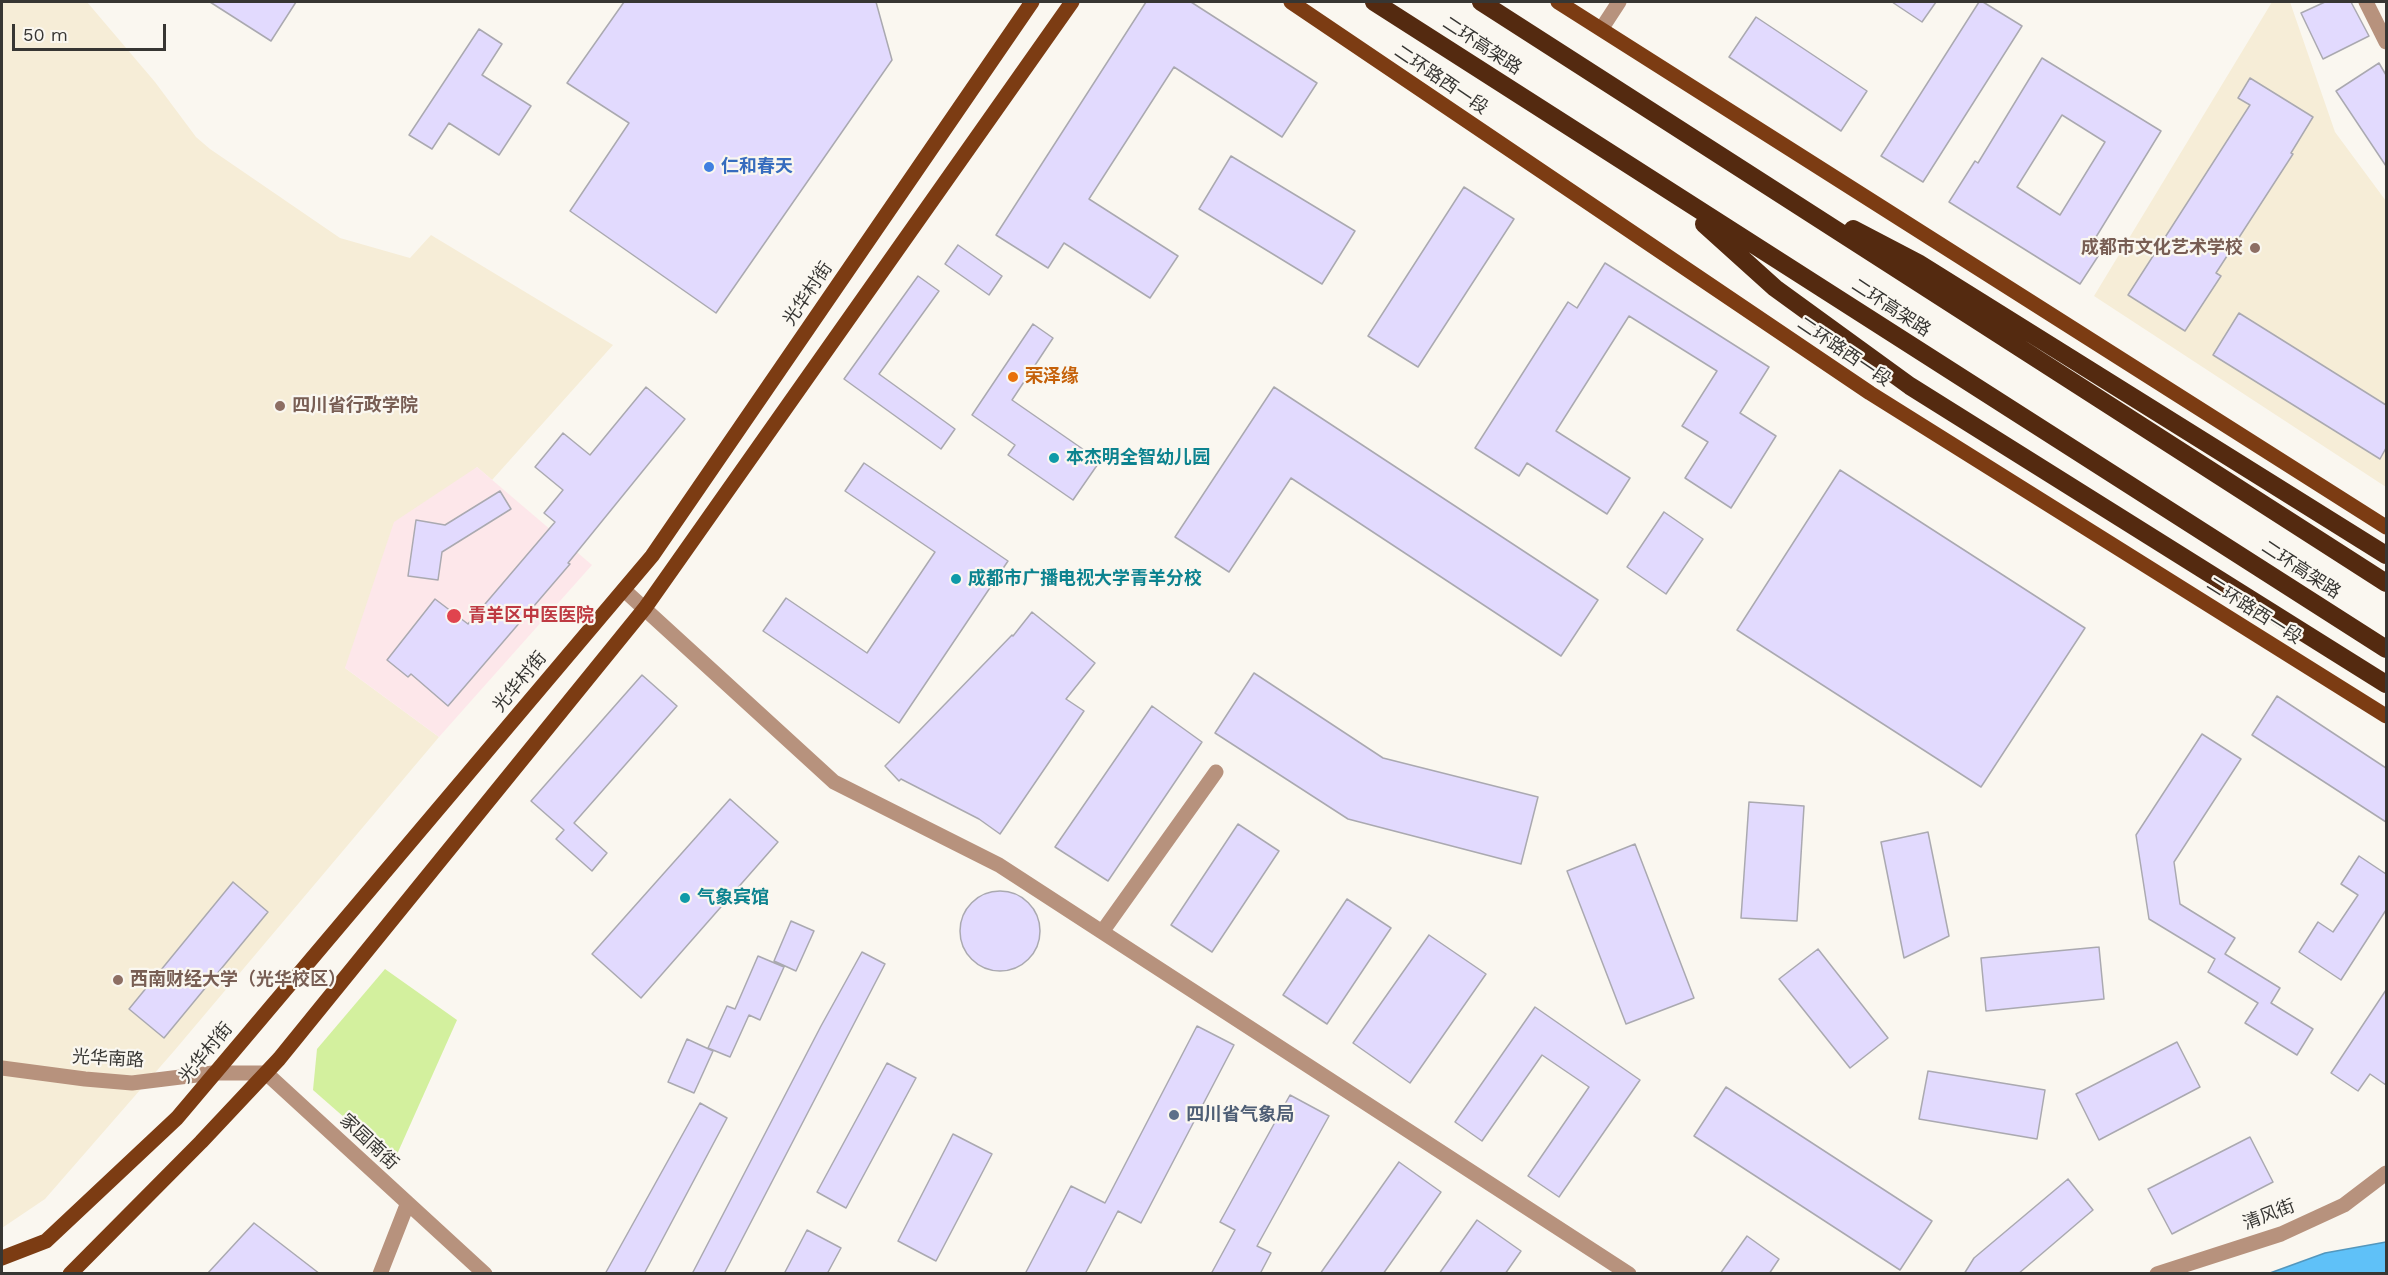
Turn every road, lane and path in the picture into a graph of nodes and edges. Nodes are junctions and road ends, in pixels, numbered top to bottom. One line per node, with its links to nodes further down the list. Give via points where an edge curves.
1 (1032, 2): 16 (main road, 光华村街, via 652,556)
2 (1072, 2): 17 (main road)
3 (1291, 2): 20 (main road, 二环路西一段, via 1870,393)
4 (1374, 2): 12 (highway, 二环高架路)
5 (1481, 2): 11 (highway, 二环高架路)
6 (1558, 2): 9 (main road)
7 (1619, 2): 9 (street)
8 (2366, 2): 10 (street)
9 (1602, 28): 13 (main road)
10 (2386, 42)
11 (1724, 158): 14 (highway, via 1918,263); 15 (highway, 二环高架路)
12 (1665, 189): 18 (highway, 二环高架路); 19 (highway, via 1775,288 1910,386)
13 (2386, 527)
14 (2386, 555)
15 (2386, 583)
16 (624, 590): 17 (street); 25 (main road, 光华村街)
17 (645, 608): 22 (street, via 834,782 999,865); 24 (main road)
18 (2386, 649)
19 (2386, 684)
20 (2386, 717)
21 (1216, 772): 22 (street)
22 (1102, 932): 32 (street)
23 (2, 1068): 25 (street, 光华南路, via 132,1083)
24 (266, 1073): 25 (street); 27 (street, 家园南街); 29 (main road)
25 (213, 1074): 28 (main road, 光华村街, via 177,1118 46,1241)
26 (2386, 1173): 33 (street, 清风街, via 2344,1204 2281,1234)
27 (408, 1205): 30 (street); 31 (street, 家园南街)
28 (2, 1258)
29 (69, 1274)
30 (380, 1274)
31 (485, 1274)
32 (1629, 1274)
33 (2157, 1274)

